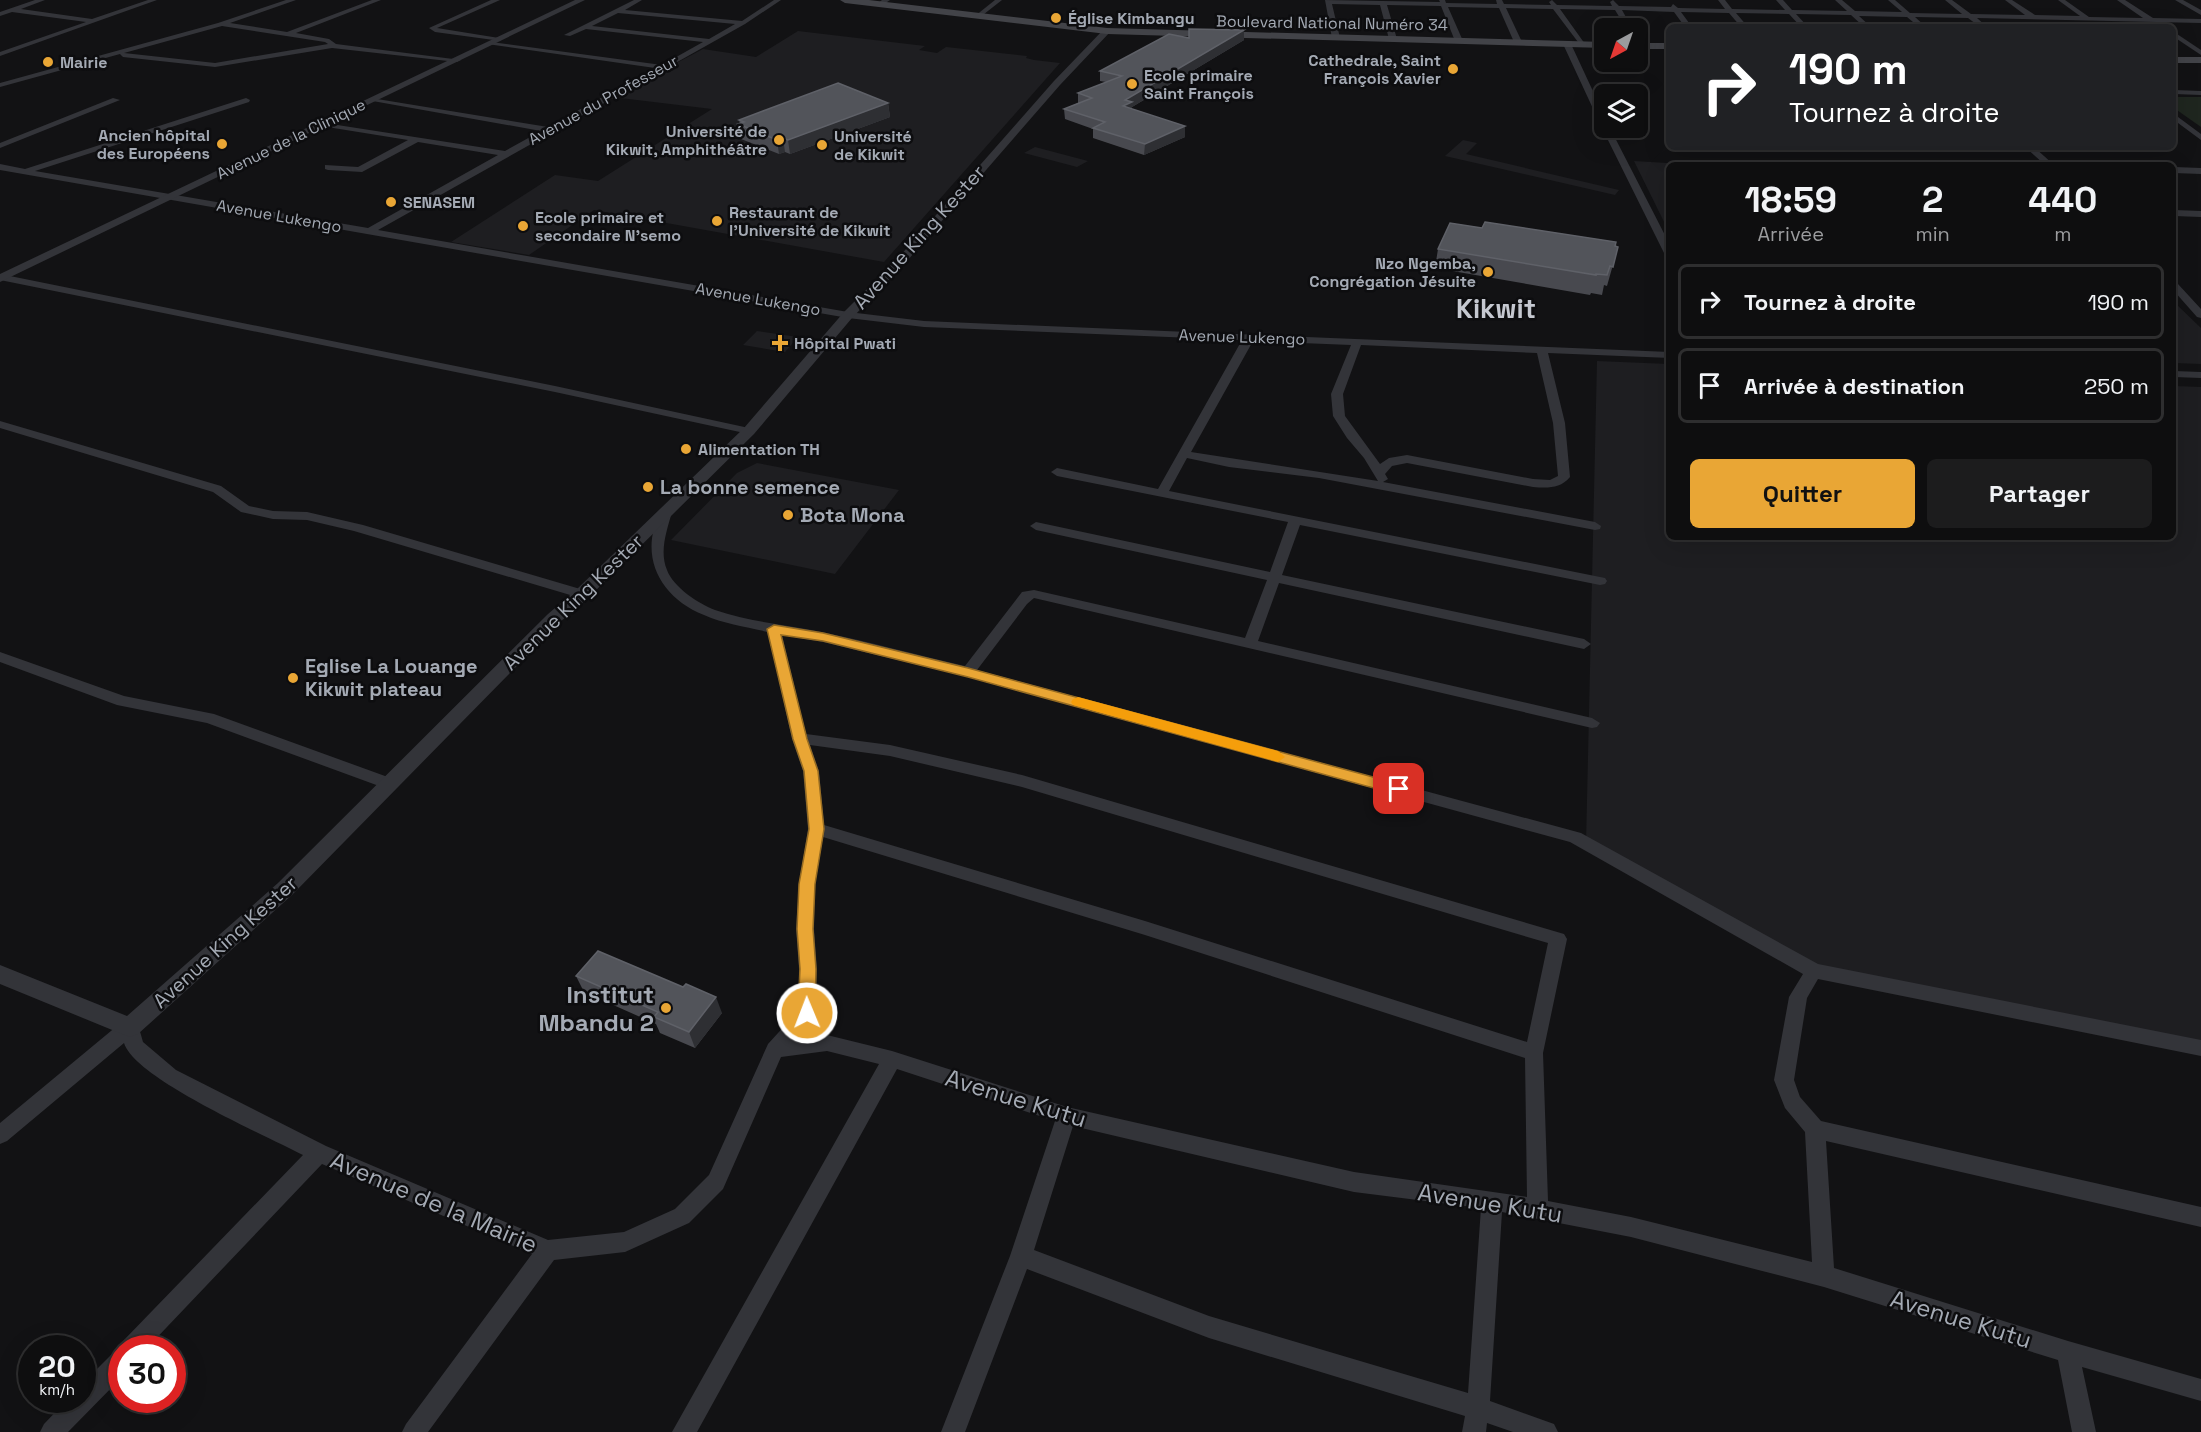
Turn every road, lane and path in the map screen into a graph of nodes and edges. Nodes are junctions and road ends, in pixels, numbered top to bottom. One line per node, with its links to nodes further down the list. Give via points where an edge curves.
1 (42, 0): 30 (street)
2 (154, 0): 43 (street)
3 (293, 0): 46 (street)
4 (378, 0): 59 (street)
5 (497, 0): 66 (street, via 432,28)
6 (581, 0): 66 (street, Avenue de la Clinique)
7 (639, 0): 31 (street)
8 (778, 0): 47 (street, Avenue du Professeur)
9 (845, 0): 23 (main road, Boulevard National Numéro 34)
10 (999, 0): 39 (street)
11 (1611, 0): 28 (street)
12 (1668, 0): 29 (street)
13 (1721, 0): 32 (street)
14 (1779, 0): 33 (street)
15 (1838, 0): 36 (street)
16 (1891, 0): 37 (street)
17 (1948, 0): 38 (street)
18 (2008, 0): 40 (street)
19 (2061, 0): 42 (street)
20 (2120, 0): 44 (street)
21 (2178, 0): 34 (street)
22 (1328, 1): 24 (street); 62 (street)
23 (883, 2): 39 (main road, Boulevard National Numéro 34)
24 (1382, 2): 25 (street); 63 (street)
25 (1443, 2): 26 (street); 65 (street)
26 (1500, 3): 27 (street); 67 (street)
27 (1553, 3): 28 (street); 69 (street)
28 (1617, 8): 29 (street); 41 (street)
29 (1676, 9): 32 (street); 48 (street)
30 (12, 10): 35 (street); 43 (street)
31 (617, 11): 47 (street); 57 (street)
32 (1730, 11): 33 (street); 49 (street)
33 (1792, 12): 36 (street); 50 (street)
34 (2201, 13)
35 (0, 14)
36 (1854, 14): 37 (street); 51 (street)
37 (1909, 15): 38 (street); 52 (street)
38 (1969, 16): 40 (street); 53 (street)
39 (977, 17): 58 (main road, Boulevard National Numéro 34)
40 (2032, 17): 42 (street); 54 (street)
41 (1623, 18)
42 (2088, 18): 44 (street); 55 (street)
43 (95, 20): 75 (street)
44 (2152, 20): 45 (street); 56 (street)
45 (2201, 21)
46 (220, 24): 59 (street); 76 (street)
47 (742, 24): 64 (street, Avenue du Professeur)
48 (1687, 24)
49 (1741, 24)
50 (1802, 24)
51 (1865, 24)
52 (1920, 24)
53 (1980, 24)
54 (2042, 24)
55 (2097, 24)
56 (2158, 24)
57 (586, 27): 60 (street); 64 (street)
58 (1107, 31): 62 (main road, Boulevard National Numéro 34); 112 (street, Avenue King Kester)
59 (290, 33): 72 (street, via 327,40)
60 (568, 35)
61 (2176, 35): 74 (street)
62 (1336, 38): 63 (main road, Boulevard National Numéro 34)
63 (1393, 39): 65 (main road, Boulevard National Numéro 34)
64 (709, 40): 80 (street, Avenue du Professeur)
65 (1459, 41): 67 (main road, Boulevard National Numéro 34)
66 (495, 42): 77 (street, Avenue de la Clinique); 80 (street)
67 (1518, 42): 68 (main road, Boulevard National Numéro 34)
68 (1567, 44): 69 (main road, Boulevard National Numéro 34); 87 (street)
69 (1581, 44): 70 (main road, Boulevard National Numéro 34)
70 (1594, 45)
71 (1648, 45): 73 (main road)
72 (334, 46): 76 (street, via 215,65); 77 (street)
73 (1666, 46)
74 (2201, 53)
75 (0, 54)
76 (115, 54): 81 (street)
77 (457, 60): 86 (street, Avenue de la Clinique)
78 (2176, 60): 79 (main road)
79 (2201, 60)
80 (661, 67): 90 (street, Avenue du Professeur)
81 (0, 85)
82 (2176, 92): 83 (street)
83 (2201, 93)
84 (116, 100): 96 (street)
85 (246, 100): 103 (street)
86 (371, 100): 89 (street, Avenue de la Clinique); 90 (street)
87 (1594, 101)
88 (2176, 118): 92 (street)
89 (321, 124): 95 (street); 105 (street, Avenue de la Clinique)
90 (549, 130): 98 (street, Avenue du Professeur)
91 (2176, 132): 92 (street)
92 (2193, 132): 94 (street)
93 (1612, 138): 109 (street)
94 (2201, 138)
95 (417, 139): 98 (street); 101 (street, via 359,170)
96 (0, 146)
97 (2032, 150): 99 (street)
98 (507, 154): 108 (street, Avenue du Professeur)
99 (2046, 162)
100 (0, 167): 103 (street, Avenue Lukengo)
101 (328, 167)
102 (2176, 170): 104 (street)
103 (25, 171): 105 (street, Avenue Lukengo)
104 (2201, 171)
105 (171, 197): 108 (street, Avenue Lukengo); 110 (street, Avenue de la Clinique)
106 (2176, 213): 107 (street)
107 (2201, 214)
108 (368, 232): 112 (street, Avenue Lukengo)
109 (1666, 247)
110 (1, 277): 121 (street)
111 (2176, 288): 113 (street)
112 (848, 315): 114 (street, Avenue Lukengo, via 973,328); 121 (street, Avenue King Kester)
113 (2201, 315)
114 (1249, 338): 115 (street, Avenue Lukengo); 122 (street)
115 (1357, 342): 116 (street, Avenue Lukengo); 124 (street, via 1337,394 1339,416)
116 (1542, 350): 117 (street, Avenue Lukengo); 124 (street, via 1558,423 1564,477 1560,482 1533,483 1407,459 1385,463)
117 (1666, 355)
118 (2176, 374): 119 (street)
119 (2201, 375)
120 (0, 424): 133 (street, via 217,489 245,509 307,516 358,528)
121 (749, 431): 127 (street, Avenue King Kester)
122 (1183, 453): 125 (street); 126 (street)
123 (1057, 472): 126 (street)
124 (1379, 474): 125 (street)
125 (1387, 486): 130 (street)
126 (1163, 491): 128 (street)
127 (666, 512): 133 (street, Avenue King Kester); 134 (street, via 657,543 660,570 669,583 690,603 710,613)
128 (1296, 519): 131 (street); 132 (street)
129 (1036, 526): 131 (street)
130 (1594, 526)
131 (1275, 577): 135 (street); 136 (street)
132 (1600, 581)
133 (582, 594): 141 (street, Avenue King Kester)
134 (774, 629): 138 (street); 140 (street, Avenue de la Mairie)
135 (1250, 644): 138 (street, via 1034,594 1028,595); 139 (street)
136 (1584, 644)
137 (0, 657): 141 (street, via 122,701 208,718)
138 (968, 672): 143 (street, via 1575,837)
139 (1592, 723)
140 (800, 739): 142 (street, Avenue de la Mairie, via 811,771); 148 (street, via 936,758 1558,939)
141 (390, 784): 145 (street, Avenue King Kester, via 285,889)
142 (816, 829): 147 (street, Avenue de la Mairie, via 807,884 807,1013); 148 (street, via 1167,934)
143 (1814, 971): 146 (street); 151 (street, via 1798,998 1784,1080 1792,1102)
144 (0, 974): 145 (street)
145 (130, 1027): 152 (street, Avenue King Kester); 153 (street, Avenue de la Mairie, via 134,1046 169,1076)
146 (2201, 1048)
147 (775, 1050): 149 (street, Avenue Kutu, via 827,1043); 157 (street, Avenue de la Mairie, via 716,1182 682,1216 625,1242)
148 (1534, 1053): 155 (street)
149 (892, 1059): 150 (street, Avenue Kutu); 167 (street)
150 (1067, 1116): 154 (street, Avenue Kutu, via 1354,1182); 158 (street)
151 (1815, 1129): 156 (street); 159 (street)
152 (0, 1135)
153 (319, 1153): 157 (street, Avenue de la Mairie); 160 (street)
154 (1492, 1200): 155 (street, Avenue Kutu); 164 (street)
155 (1538, 1209): 159 (street, Avenue Kutu, via 1631,1227)
156 (2201, 1217)
157 (548, 1250): 166 (street)
158 (1021, 1256): 164 (street, via 1209,1327); 168 (street)
159 (1824, 1276): 161 (street, Avenue Kutu)
160 (144, 1335)
161 (2068, 1352): 163 (street, Avenue Kutu); 171 (street)
162 (108, 1374): 165 (street)
163 (2201, 1390)
164 (1478, 1408): 169 (street); 170 (street)
165 (52, 1432)
166 (414, 1432)
167 (684, 1432)
168 (953, 1432)
169 (1474, 1432)
170 (1546, 1432)
171 (2084, 1432)

